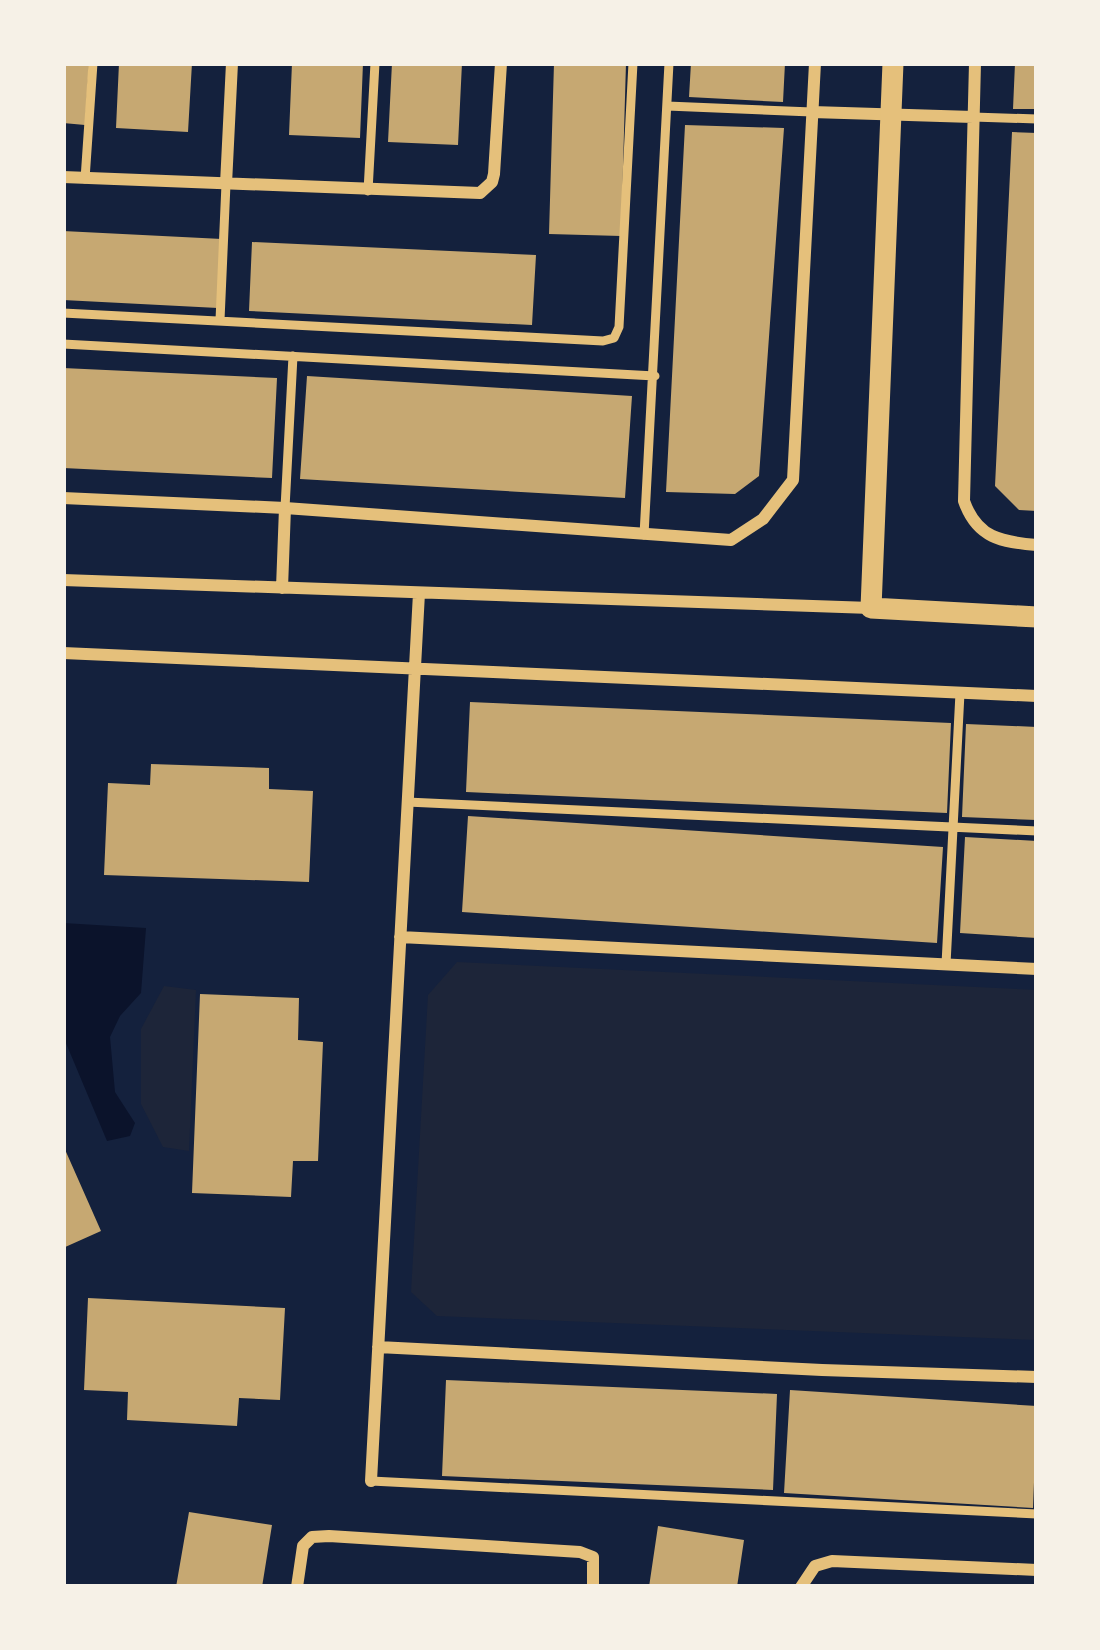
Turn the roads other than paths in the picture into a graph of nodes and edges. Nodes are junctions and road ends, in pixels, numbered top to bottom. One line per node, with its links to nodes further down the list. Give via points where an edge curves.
1 (92, 63): 16 (lane)
2 (232, 63): 17 (street)
3 (375, 63): 18 (lane)
4 (501, 63): 18 (street, via 487,189)
5 (633, 63): 20 (lane, via 614,338)
6 (669, 63): 10 (lane)
7 (815, 63): 11 (street)
8 (893, 63): 12 (street)
9 (975, 63): 13 (street)
10 (667, 106): 11 (lane); 23 (lane)
11 (812, 112): 12 (street); 26 (street, via 794,480 763,519 731,540)
12 (890, 116): 13 (street); 31 (street)
13 (973, 117): 14 (lane); 27 (street, via 964,501 971,522 1002,542)
14 (1037, 119)
15 (63, 177): 16 (street)
16 (85, 179): 17 (street)
17 (226, 184): 18 (street); 20 (lane)
18 (368, 190)
19 (63, 313): 20 (lane)
20 (220, 320)
21 (63, 344): 22 (lane)
22 (293, 356): 23 (lane); 25 (lane)
23 (655, 376): 26 (lane)
24 (63, 498): 25 (street)
25 (285, 508): 26 (street); 29 (street)
26 (644, 535)
27 (1037, 544)
28 (63, 580): 29 (street)
29 (282, 588): 30 (street)
30 (419, 592): 31 (street); 34 (street)
31 (871, 608): 32 (street)
32 (1037, 617)
33 (63, 653): 34 (street)
34 (415, 669): 35 (street); 37 (street)
35 (960, 692): 36 (street); 38 (lane)
36 (1037, 696)
37 (407, 802): 38 (lane); 40 (street)
38 (953, 827): 39 (lane); 41 (lane)
39 (1037, 831)
40 (400, 937): 41 (street); 43 (street)
41 (946, 964): 42 (street)
42 (1037, 969)
43 (378, 1347): 44 (street); 45 (street)
44 (1037, 1377)
45 (371, 1481): 46 (lane)
46 (1037, 1514)
47 (1037, 1570): 50 (street, via 832,1561 815,1566)
48 (297, 1587): 49 (street, via 303,1546 329,1536 580,1552 593,1557)
49 (593, 1587)
50 (801, 1587)

